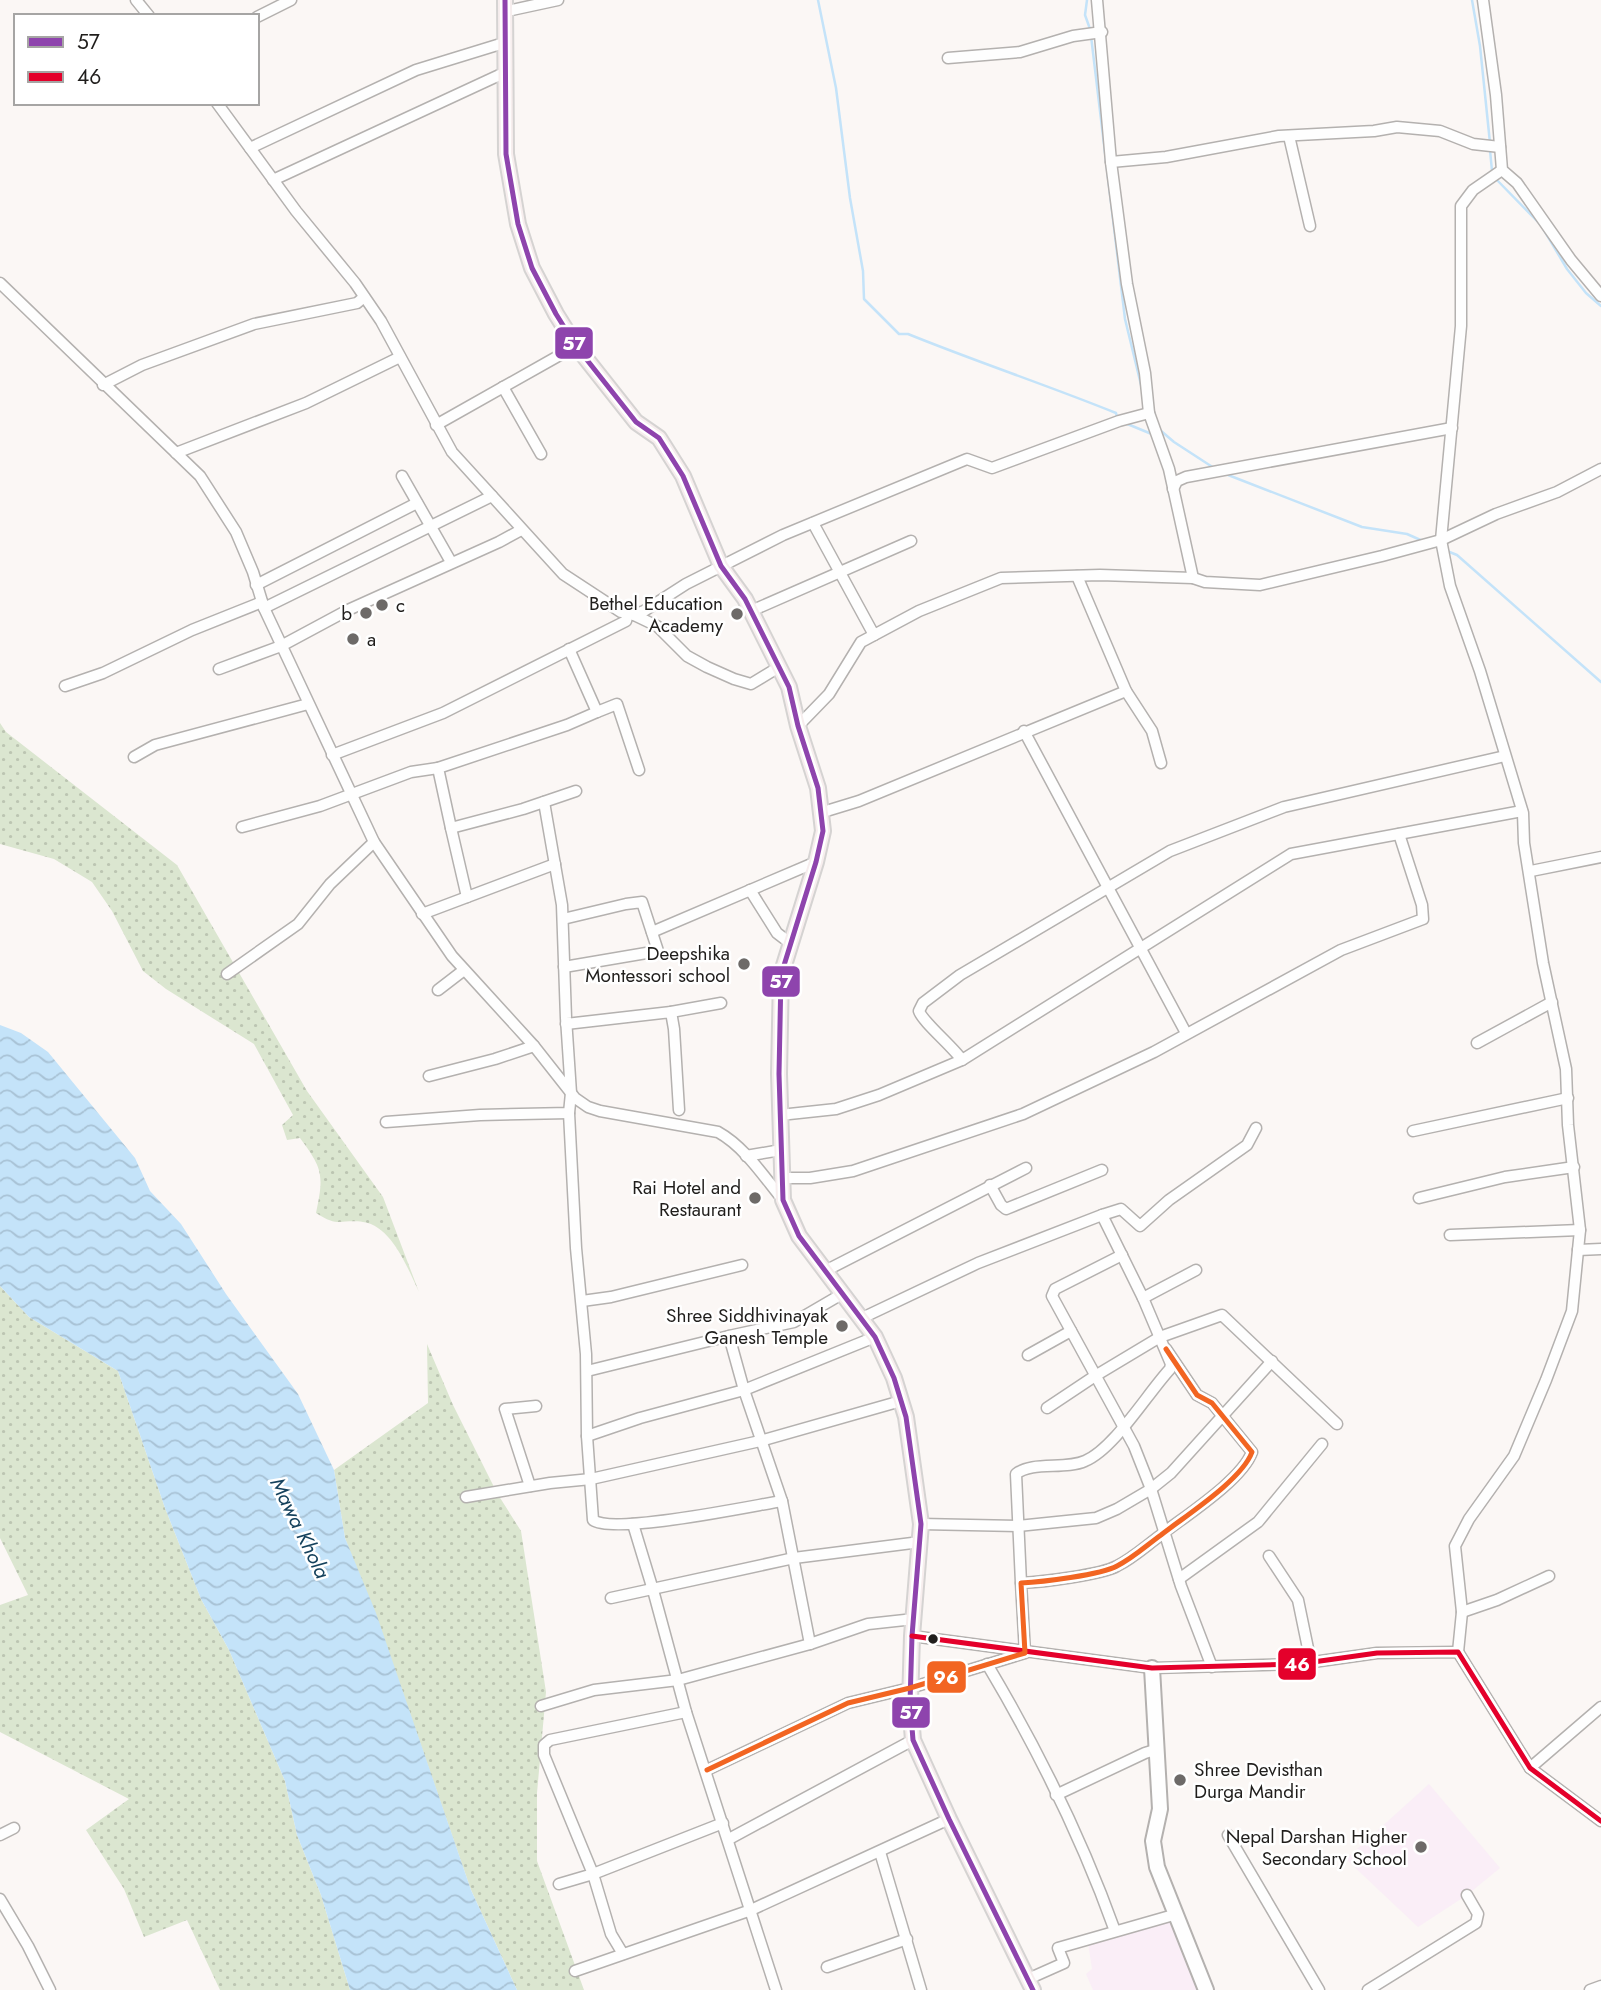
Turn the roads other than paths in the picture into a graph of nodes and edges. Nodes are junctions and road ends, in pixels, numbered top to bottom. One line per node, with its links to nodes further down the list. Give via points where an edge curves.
1 (136, 0): 7 (street)
2 (291, 0): 8 (street)
3 (558, 0): 6 (street)
4 (1097, 0): 9 (street)
5 (1483, 0): 15 (street)
6 (506, 5): 10 (main road)
7 (147, 14)
8 (259, 15)
9 (1102, 32): 11 (street, via 1020,52); 17 (street)
10 (507, 42): 12 (main road); 16 (street, via 416,69)
11 (948, 58)
12 (506, 72): 19 (street); 24 (main road, via 506,154 518,224 532,268)
13 (218, 105): 16 (street)
14 (1289, 136): 15 (street, via 1402,127 1440,131 1473,144); 17 (street); 20 (street)
15 (1500, 147): 18 (street)
16 (250, 148): 19 (street)
17 (1111, 162): 28 (street)
18 (1502, 170): 22 (street, via 1517,183); 30 (street, via 1473,190 1461,206 1461,326)
19 (273, 180): 23 (street)
20 (1310, 226)
21 (0, 283): 26 (street)
22 (1601, 296)
23 (364, 297): 25 (street); 26 (street, via 357,303 254,324 142,365)
24 (576, 346): 27 (street); 46 (main road, via 636,422 659,438 672,457)
25 (400, 357): 29 (street); 31 (street, via 306,403)
26 (103, 385): 31 (street)
27 (503, 387): 29 (street); 32 (street)
28 (1149, 413): 34 (street); 40 (street, via 992,468 967,458)
29 (436, 425): 38 (street, via 452,452)
30 (1452, 428): 36 (street); 43 (street)
31 (176, 453): 50 (street, via 200,476 236,532)
32 (541, 454)
33 (1601, 469): 43 (street)
34 (1170, 472): 36 (street); 37 (street)
35 (402, 476): 39 (street)
36 (1183, 477): 37 (street)
37 (1173, 489): 49 (street)
38 (492, 496): 41 (street); 42 (street)
39 (417, 503): 41 (street); 50 (street)
40 (813, 523): 46 (street); 47 (street)
41 (430, 526): 45 (street); 51 (street)
42 (521, 530): 45 (street); 53 (street, via 563,574)
43 (1441, 540): 49 (street, via 1260,585); 66 (street, via 1450,586)
44 (911, 541): 47 (street)
45 (451, 562): 55 (street)
46 (721, 566): 52 (main road); 53 (street)
47 (840, 570): 52 (street); 54 (street)
48 (1077, 576): 49 (street); 54 (street, via 1001,578); 60 (street)
49 (1193, 578)
50 (256, 584): 51 (street)
51 (263, 605): 55 (street); 59 (street, via 192,630)
52 (751, 611): 57 (main road)
53 (631, 614): 56 (street, via 626,621); 57 (street, via 657,626 687,656 734,679 751,684)
54 (874, 635): 63 (street, via 861,642 829,694)
55 (281, 646): 58 (street); 61 (street)
56 (569, 649): 62 (street); 65 (street, via 443,713)
57 (779, 667): 63 (main road)
58 (219, 669)
59 (65, 686)
60 (1126, 691): 64 (street); 68 (street, via 1152,731)
61 (308, 704): 65 (street); 67 (street, via 156,745)
62 (597, 712): 69 (street); 70 (street, via 617,704)
63 (798, 726): 75 (main road)
64 (1024, 732): 75 (street); 85 (street)
65 (332, 755): 72 (street)
66 (1505, 756): 74 (street); 85 (street, via 1284,807 1170,851)
67 (134, 757)
68 (1161, 763)
69 (438, 768): 72 (street, via 411,772); 77 (street)
70 (639, 770)
71 (576, 791): 73 (street)
72 (350, 794): 76 (street); 79 (street)
73 (544, 802): 77 (street); 82 (street)
74 (1522, 811): 78 (street); 83 (street)
75 (822, 812): 81 (main road)
76 (242, 827)
77 (451, 828): 86 (street)
78 (1399, 834): 91 (street, via 1291,853); 100 (street, via 1423,919 1341,950)
79 (374, 842): 87 (street); 94 (street, via 330,884 298,924)
80 (1601, 858): 83 (street)
81 (816, 862): 84 (street); 90 (main road)
82 (555, 864): 86 (street); 88 (street)
83 (1531, 871): 96 (street)
84 (750, 890): 89 (street); 90 (street, via 777,933)
85 (1108, 890): 91 (street); 103 (street, via 960,975 923,1003 921,1018)
86 (467, 897): 87 (street)
87 (422, 914): 93 (street)
88 (563, 919): 89 (street, via 642,902); 92 (street)
89 (652, 932): 92 (street, via 658,951)
90 (790, 943): 109 (main road, via 781,975)
91 (1139, 947): 100 (street); 103 (street)
92 (564, 967): 99 (street)
93 (464, 970): 95 (street); 102 (street)
94 (228, 974)
95 (438, 990)
96 (1552, 1002): 101 (street); 106 (street)
97 (721, 1003): 98 (street)
98 (671, 1012): 99 (street); 107 (street)
99 (566, 1024): 105 (street)
100 (1186, 1033): 118 (street, via 1023,1114 853,1171)
101 (1477, 1043)
102 (534, 1046): 104 (street); 105 (street)
103 (962, 1060): 109 (street, via 836,1109)
104 (429, 1076)
105 (571, 1093): 108 (street); 114 (street, via 600,1111 718,1132)
106 (1568, 1098): 112 (street); 115 (street)
107 (680, 1110)
108 (569, 1113): 110 (street); 133 (street)
109 (780, 1115): 113 (main road)
110 (386, 1122)
111 (1256, 1128): 122 (street, via 1247,1145 1169,1200 1146,1223 1140,1226 1121,1209)
112 (1413, 1131)
113 (781, 1150): 114 (street); 118 (main road)
114 (746, 1156): 121 (street)
115 (1574, 1167): 120 (street, via 1505,1177); 123 (street)
116 (1026, 1168): 119 (street)
117 (1102, 1170): 119 (street, via 1006,1209)
118 (782, 1178): 121 (main road)
119 (990, 1185): 130 (street)
120 (1419, 1198)
121 (783, 1200): 130 (main road, via 799,1236)
122 (1102, 1215): 127 (street); 134 (street, via 978,1264)
123 (1580, 1230): 124 (street); 126 (street)
124 (1450, 1235)
125 (1601, 1249): 126 (street)
126 (1578, 1250): 171 (street, via 1572,1311 1514,1456 1455,1546)
127 (1122, 1255): 132 (street); 135 (street, via 1053,1292)
128 (742, 1265): 133 (street)
129 (1196, 1270): 132 (street)
130 (825, 1271): 131 (main road)
131 (842, 1294): 134 (main road); 136 (street, via 794,1322)
132 (1143, 1298): 138 (street)
133 (582, 1301): 142 (street)
134 (862, 1318): 137 (main road)
135 (1071, 1331): 140 (street); 143 (street)
136 (729, 1336): 142 (street); 144 (street)
137 (875, 1337): 144 (street); 145 (main road)
138 (1160, 1337): 139 (street); 141 (street, via 1222,1315); 143 (street)
139 (1166, 1349): 148 (street, via 1197,1395); 150 (street, via 1170,1369)
140 (1028, 1355)
141 (1272, 1361): 148 (street); 149 (street)
142 (587, 1370): 151 (street)
143 (1094, 1376): 147 (street); 150 (street)
144 (744, 1390): 151 (street); 152 (street)
145 (901, 1401): 152 (street); 160 (main road)
146 (536, 1406): 155 (street, via 505,1409)
147 (1047, 1408)
148 (1223, 1415): 156 (street); 162 (street, via 1251,1456 1209,1499)
149 (1337, 1424)
150 (1124, 1426): 156 (street); 161 (street, via 1088,1460 1019,1471)
151 (587, 1436): 154 (street)
152 (760, 1441): 154 (street); 158 (street)
153 (1322, 1444): 167 (street, via 1258,1522)
154 (591, 1479): 155 (street); 159 (street, via 593,1520)
155 (530, 1486): 157 (street)
156 (1151, 1489): 161 (street, via 1096,1518); 162 (street)
157 (466, 1497)
158 (782, 1501): 159 (street); 165 (street)
159 (633, 1524): 169 (street)
160 (921, 1524): 161 (street); 163 (main road)
161 (1018, 1526): 168 (street)
162 (1164, 1532): 167 (street); 168 (street, via 1115,1568)
163 (920, 1542): 165 (street); 172 (main road)
164 (1269, 1556): 177 (street, via 1298,1600)
165 (794, 1558): 169 (street); 174 (street)
166 (1549, 1576): 171 (street)
167 (1179, 1579): 179 (street)
168 (1021, 1583): 176 (street)
169 (653, 1590): 170 (street); 181 (street)
170 (611, 1598)
171 (1462, 1612): 175 (street)
172 (914, 1619): 173 (main road); 174 (street, via 868,1624)
173 (912, 1636): 176 (street); 182 (main road)
174 (810, 1644): 181 (street)
175 (1458, 1652): 177 (street, via 1377,1653); 188 (street)
176 (1025, 1653): 178 (street); 180 (street)
177 (1311, 1662): 179 (street)
178 (986, 1664): 182 (street); 190 (street, via 1022,1723)
179 (1212, 1667): 180 (street)
180 (1152, 1668): 187 (street)
181 (678, 1680): 183 (street, via 594,1690); 185 (street)
182 (910, 1688): 186 (main road); 189 (street, via 848,1703)
183 (541, 1706)
184 (1601, 1707): 188 (street)
185 (686, 1712): 189 (street); 199 (street, via 550,1740 544,1745 544,1755)
186 (913, 1740): 191 (main road); 197 (street)
187 (1158, 1749): 190 (street); 204 (street, via 1160,1809 1153,1841 1157,1867)
188 (1530, 1768): 192 (street)
189 (706, 1770): 193 (street)
190 (1056, 1795): 205 (street)
191 (949, 1819): 198 (street); 210 (main road)
192 (1601, 1821)
193 (723, 1823): 197 (street); 199 (street)
194 (14, 1828): 195 (street)
195 (0, 1835)
196 (1228, 1835): 216 (street)
197 (729, 1839): 203 (street)
198 (880, 1852): 203 (street); 206 (street)
199 (593, 1874): 200 (street); 207 (street, via 611,1934)
200 (559, 1884)
201 (1467, 1895): 217 (street, via 1478,1914 1476,1923)
202 (0, 1899): 212 (street)
203 (751, 1910): 207 (street); 213 (street)
204 (1177, 1914): 205 (street); 215 (street)
205 (1115, 1931): 210 (street, via 1058,1948 1065,1963)
206 (907, 1939): 208 (street); 214 (street)
207 (623, 1954): 209 (street)
208 (827, 1967)
209 (575, 1971)
210 (1030, 1984)
211 (1601, 1986): 218 (street)
212 (50, 1990)
213 (776, 1990)
214 (921, 1990)
215 (1206, 1990)
216 (1319, 1990)
217 (1368, 1990)
218 (1590, 1990)

